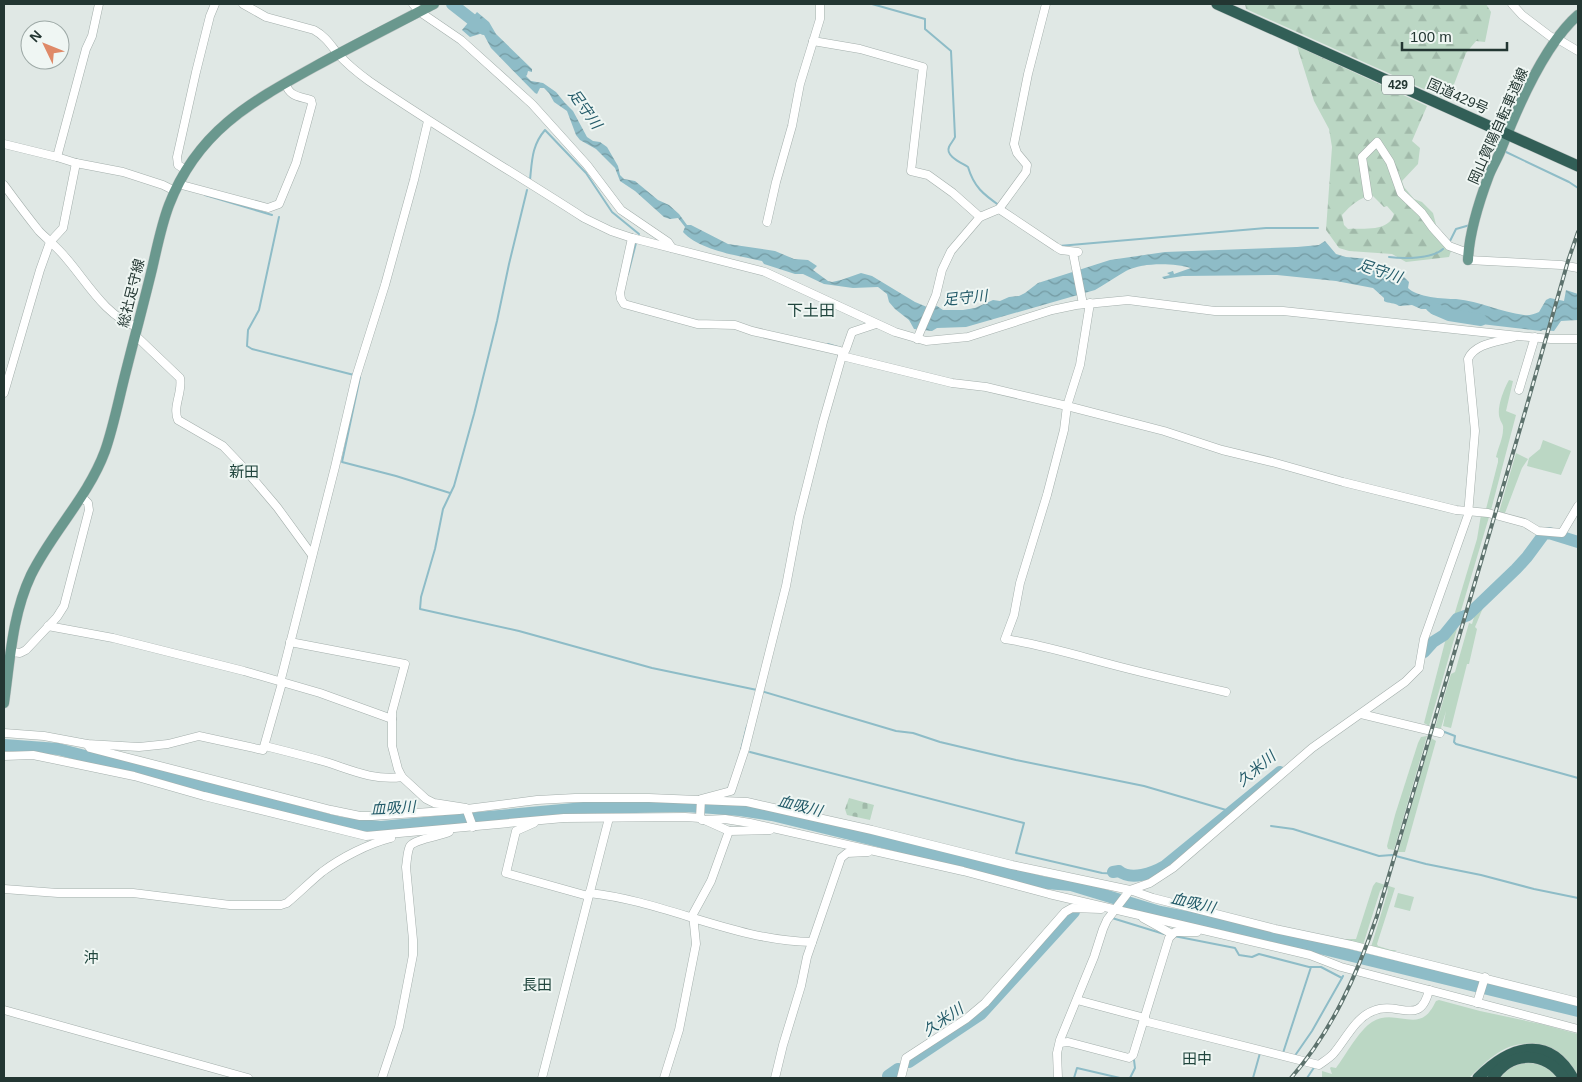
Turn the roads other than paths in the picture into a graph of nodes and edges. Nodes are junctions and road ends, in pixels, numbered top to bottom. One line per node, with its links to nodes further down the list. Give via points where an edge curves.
1 (99, 4): 18 (street)
2 (215, 4): 21 (street, via 177,157 178,165)
3 (243, 4): 13 (street, via 266,17 314,30 327,39)
4 (820, 4): 11 (street, via 820,19)
5 (1046, 4): 25 (street, via 1014,144 1027,169)
6 (1217, 4): 16 (highway, 国道429号 / 429)
7 (1512, 4): 10 (street)
8 (423, 7): 13 (main road, 総社足守線); 30 (street, via 532,104 588,165 621,210)
9 (1578, 15): 10 (main road, 岡山賀陽自転車道線)
10 (1556, 38): 12 (street); 16 (main road, 岡山賀陽自転車道線)
11 (813, 41): 26 (street, via 860,49 923,68 912,171 928,175); 27 (street)
12 (1578, 51)
13 (338, 54): 14 (main road, 総社足守線); 15 (street, via 357,73)
14 (285, 83): 21 (main road, 総社足守線, via 226,122 206,142); 23 (street, via 292,95 311,100 312,104 296,163 279,204 268,208)
15 (428, 120): 28 (street, via 584,218); 47 (street, via 410,197 356,377)
16 (1506, 134): 20 (highway, 国道429号 / 429); 31 (main road, 岡山賀陽自転車道線, via 1484,190)
17 (4, 144): 18 (street)
18 (57, 155): 19 (street)
19 (76, 163): 23 (street); 29 (street, via 62,228)
20 (1578, 166)
21 (186, 170): 23 (main road, 総社足守線)
22 (4, 185): 29 (street)
23 (177, 187): 35 (main road, 総社足守線, via 163,224)
24 (1368, 196): 31 (street, via 1362,157 1377,142 1390,162 1402,193 1449,246)
25 (1000, 208): 26 (street); 33 (street, via 1056,247 1075,253)
26 (980, 217): 37 (street, via 951,251)
27 (767, 222)
28 (632, 238): 30 (street); 40 (street, via 620,293 624,304 697,324 735,325)
29 (50, 242): 35 (street, via 90,289); 42 (street)
30 (672, 248): 34 (street, via 765,272)
31 (1468, 256): 32 (street)
32 (1578, 268)
33 (1085, 302): 36 (street, via 1128,300 1215,311 1283,311); 37 (street, via 968,337 937,341); 43 (street, via 1080,365)
34 (876, 324): 37 (street); 40 (street, via 852,332)
35 (136, 331): 44 (main road, 総社足守線, via 108,443); 47 (street, via 180,378 178,420 223,446 277,507)
36 (1519, 336): 38 (street); 46 (street, via 1470,352 1475,431)
37 (918, 337)
38 (1535, 337): 39 (street); 41 (street)
39 (1578, 339)
40 (844, 353): 43 (street, via 952,383); 62 (street, via 799,517 787,583 745,749 731,791)
41 (1520, 390)
42 (4, 393)
43 (1067, 405): 46 (street, via 1343,482); 52 (street, via 1050,486 1005,639)
44 (82, 497): 48 (street, via 89,510 72,577 64,606); 50 (main road, 総社足守線, via 53,537 30,577 13,634)
45 (1578, 506): 46 (street, via 1562,533 1538,531 1525,523)
46 (1468, 511): 54 (street, via 1424,639 1419,668)
47 (312, 555): 49 (street)
48 (48, 626): 50 (street, via 26,650); 51 (street, via 167,651)
49 (290, 642): 51 (street); 55 (street, via 405,664)
50 (12, 652): 53 (main road, 総社足守線)
51 (282, 683): 55 (street); 59 (street)
52 (1226, 692)
53 (4, 703)
54 (1361, 714): 57 (street); 74 (street, via 1312,748 1173,868)
55 (392, 719): 61 (street, via 392,746)
56 (4, 733): 58 (street)
57 (1440, 733)
58 (87, 744): 59 (street, via 139,747 198,736 264,750); 63 (street, via 90,748 360,816)
59 (264, 746): 61 (street, via 374,778)
60 (4, 756): 71 (street, via 33,755 134,776 357,835)
61 (402, 777): 63 (street, via 434,803)
62 (701, 801): 63 (street, via 575,798); 65 (street); 74 (street, via 747,802)
63 (466, 809): 67 (street)
64 (609, 818): 65 (street); 66 (street); 75 (street)
65 (701, 818): 69 (street); 70 (street)
66 (540, 820): 67 (street); 75 (street, via 516,831 506,873)
67 (472, 825): 68 (street)
68 (456, 829): 71 (street); 92 (street, via 415,842 409,851 406,867 413,956 399,1027)
69 (777, 829): 70 (street); 72 (street)
70 (729, 831): 78 (street, via 711,881)
71 (405, 833): 73 (street, via 365,847 322,872 282,905 230,905 133,893 58,893)
72 (880, 851): 76 (street, via 1049,894); 81 (street, via 847,853 840,858)
73 (4, 888)
74 (1129, 892): 76 (street); 82 (street)
75 (589, 894): 78 (street, via 617,897); 93 (street)
76 (1116, 907): 77 (street); 84 (street, via 1102,929); 96 (street, via 1072,908 1065,912 985,1003 906,1058)
77 (1138, 914): 79 (street); 80 (street)
78 (692, 918): 81 (street, via 759,937); 94 (street, via 696,944 679,1030)
79 (1201, 929): 80 (street); 83 (street, via 1310,955 1341,967)
80 (1172, 934): 88 (street)
81 (812, 942): 95 (street)
82 (1485, 979): 85 (street); 86 (street)
83 (1429, 990): 85 (street); 88 (street, via 1417,1011 1384,1007 1364,1014 1333,1055 1319,1065)
84 (1077, 1000): 88 (street); 90 (street)
85 (1478, 1001): 89 (street)
86 (1578, 1002)
87 (4, 1010): 91 (street)
88 (1144, 1019): 90 (street, via 1133,1055 1129,1058 1068,1042)
89 (1578, 1029)
90 (1060, 1043): 97 (street)
91 (248, 1078)
92 (382, 1078)
93 (542, 1078)
94 (664, 1078)
95 (776, 1078)
96 (901, 1078)
97 (1058, 1078)
98 (1478, 1078): 101 (highway, via 1504,1056 1529,1049 1552,1055)
99 (1493, 1078): 100 (highway, via 1508,1063 1528,1057 1548,1062)
100 (1564, 1078)
101 (1573, 1078)

